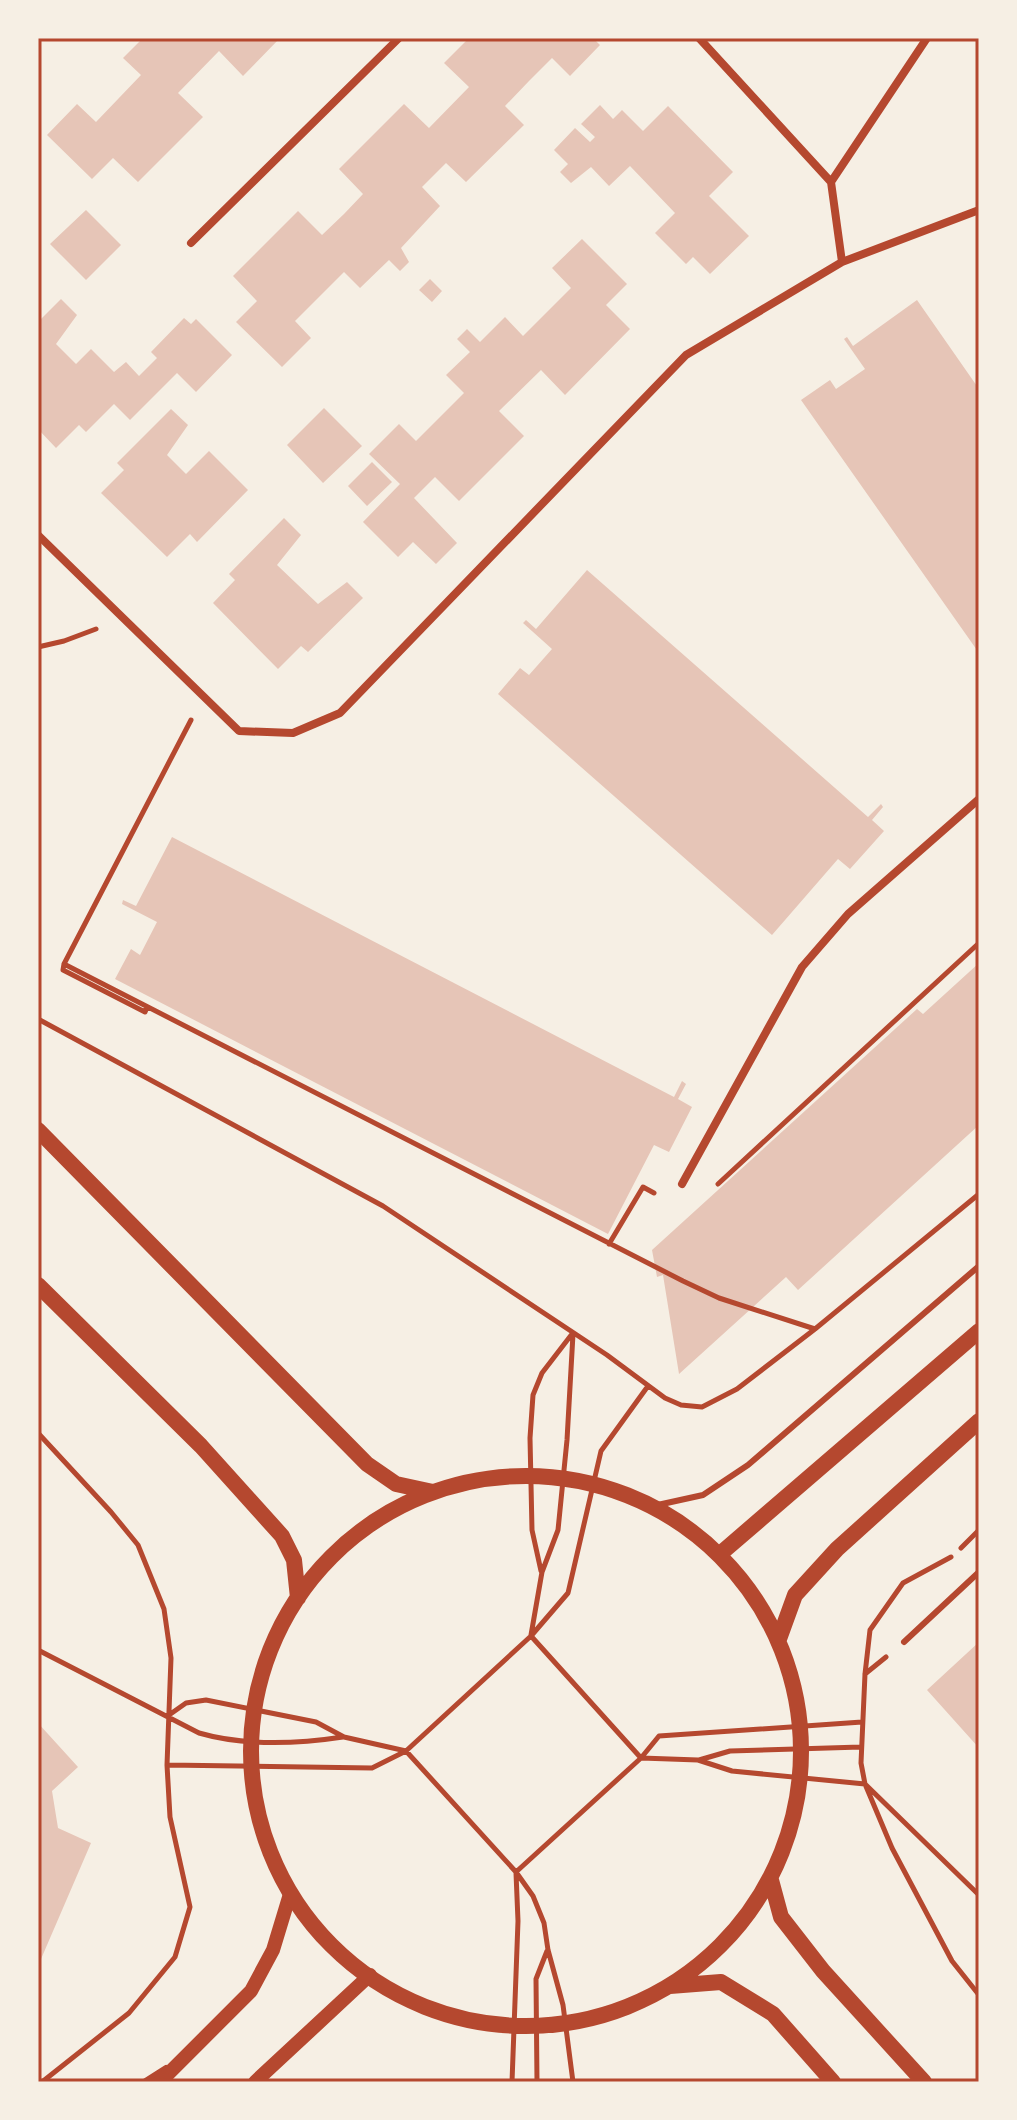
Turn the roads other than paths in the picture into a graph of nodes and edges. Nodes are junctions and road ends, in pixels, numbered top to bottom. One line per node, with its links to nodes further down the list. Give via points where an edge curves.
1 (399, 38): 6 (street)
2 (699, 38): 4 (street)
3 (927, 38): 4 (street)
4 (831, 182): 7 (street)
5 (979, 210): 7 (street)
6 (191, 243)
7 (842, 262): 8 (street, via 686,355 340,713 293,733 239,731)
8 (38, 535)
9 (979, 799): 11 (street, via 848,914 802,967)
10 (38, 1130): 16 (main road, via 367,1464 396,1484)
11 (682, 1184)
12 (979, 1266): 17 (lane, via 748,1465 703,1495)
13 (38, 1285): 20 (main road, via 201,1446 282,1536 294,1560)
14 (979, 1331): 18 (main road)
15 (979, 1421): 21 (main road, via 816,1572 795,1595)
16 (433, 1492): 17 (main road, via 466,1481 537,1475 631,1495); 20 (main road, via 363,1529)
17 (653, 1506): 18 (main road)
18 (720, 1554): 21 (main road)
19 (979, 1572): 22 (lane)
20 (298, 1598): 24 (main road, via 263,1675 250,1756 252,1806)
21 (779, 1639): 23 (main road, via 802,1753 799,1794)
22 (904, 1642)
23 (771, 1880): 26 (main road, via 731,1936); 32 (main road, via 781,1917)
24 (290, 1894): 25 (main road, via 326,1937); 27 (street, via 273,1950 251,1991)
25 (370, 1975): 26 (main road, via 416,2002 471,2020 509,2025 595,2017); 30 (street)
26 (669, 1986): 31 (main road, via 721,1982 773,2014)
27 (190, 2053): 28 (lane); 29 (street)
28 (144, 2082)
29 (160, 2082)
30 (255, 2082)
31 (833, 2082)
32 (924, 2082)

